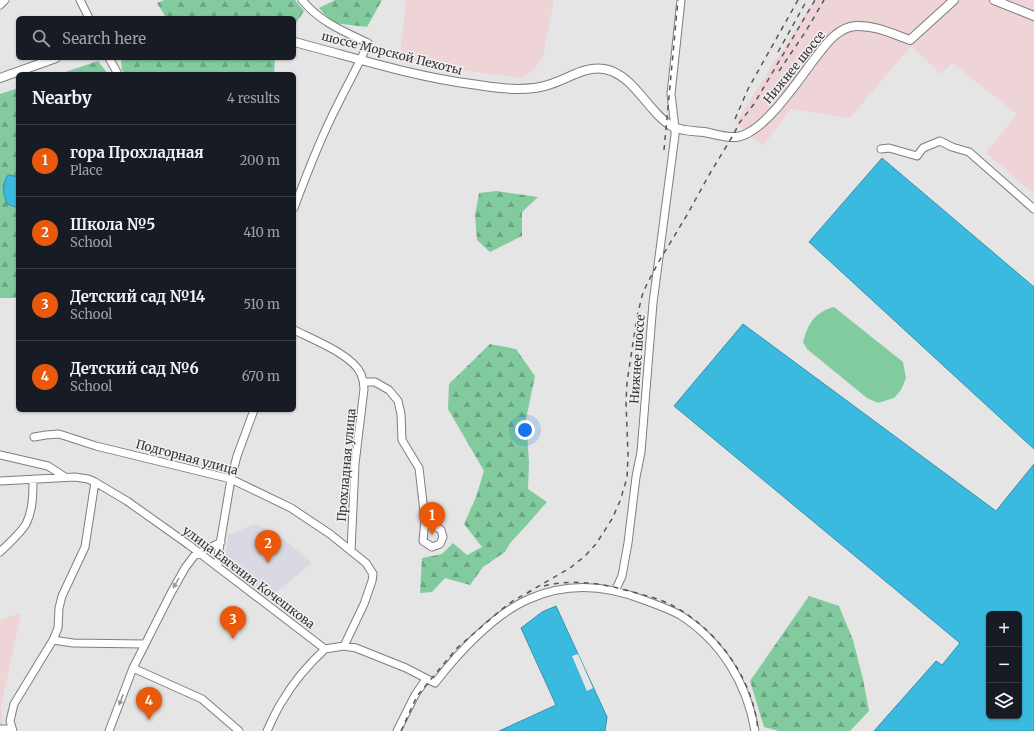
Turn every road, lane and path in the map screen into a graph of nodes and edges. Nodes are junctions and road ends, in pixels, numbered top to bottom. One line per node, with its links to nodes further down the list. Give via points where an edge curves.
1 (5, 0): 7 (street)
2 (80, 0): 8 (street)
3 (302, 0): 11 (street, via 310,10 333,27 368,43)
4 (681, 0): 18 (street, Нижнее шоссе, via 671,94)
5 (954, 0): 18 (main road, Нижнее шоссе, via 910,40 865,26 843,29 826,44 773,112 753,131 732,137)
6 (994, 0): 9 (main road)
7 (0, 5)
8 (88, 16)
9 (1034, 16)
10 (296, 43): 11 (main road, шоссе Морской Пехоты)
11 (361, 59): 18 (main road, шоссе Морской Пехоты, via 441,80 515,89 551,85 579,72 605,69 625,80 656,113); 20 (street, via 309,167)
12 (50, 60): 15 (main road)
13 (110, 60): 16 (street)
14 (16, 72): 17 (main road)
15 (17, 72)
16 (117, 72)
17 (0, 78)
18 (675, 128): 38 (street, Нижнее шоссе, via 653,303 641,452 628,544 622,576)
19 (881, 149): 21 (street, via 889,148 917,156 923,148 940,141 969,152)
20 (296, 203)
21 (1034, 209)
22 (296, 331): 23 (street, via 341,354 354,364)
23 (364, 382): 32 (street, via 375,382 389,390 398,401 402,440 419,468); 34 (street, Прохладная улица, via 355,464)
24 (253, 412): 28 (street)
25 (34, 437): 28 (street, Подгорная улица, via 59,434 96,446)
26 (0, 455): 27 (street, via 48,466)
27 (65, 477): 29 (street, улица Евгения Кочешкова); 31 (street, улица Евгения Кочешкова)
28 (231, 479): 33 (street); 34 (street, Подгорная улица, via 291,508)
29 (33, 480): 30 (street, улица Евгения Кочешкова); 35 (street, via 32,500 25,525)
30 (0, 481)
31 (95, 482): 36 (street, улица Евгения Кочешкова, via 127,501); 39 (street, via 85,547 62,596 58,628)
32 (425, 520)
33 (221, 542): 36 (street); 37 (street)
34 (351, 551): 41 (street, Подгорная улица, via 366,563 373,574 364,604)
35 (0, 552)
36 (200, 553): 37 (street, улица Евгения Кочешкова); 40 (street, one-way to 40, via 189,560)
37 (218, 567): 42 (street, улица Евгения Кочешкова)
38 (615, 591): 44 (street, via 569,588 530,598 484,630 454,658 435,683); 51 (street, via 679,615 715,644 740,680 749,702)
39 (53, 640): 40 (street, via 72,643); 46 (street, via 14,704 10,721)
40 (144, 644): 43 (street)
41 (344, 646): 42 (street); 44 (street, via 364,651)
42 (325, 649): 49 (street, via 310,663 282,701)
43 (133, 668): 47 (street, one-way to 47); 48 (street, via 202,699)
44 (426, 679): 50 (street)
45 (0, 729): 46 (street)
46 (13, 730)
47 (109, 731)
48 (239, 731)
49 (266, 731)
50 (397, 731)
51 (755, 731)

